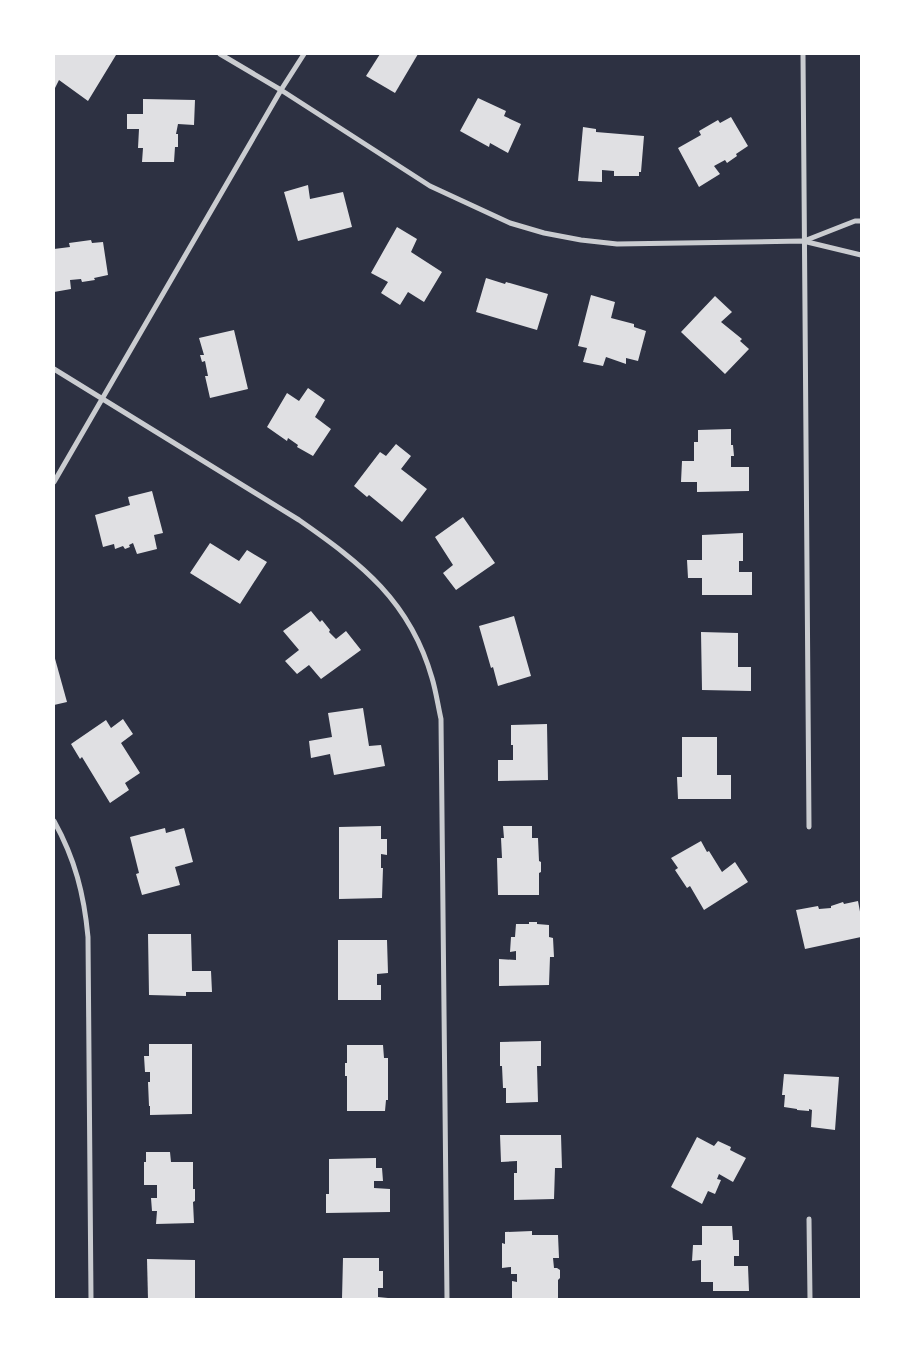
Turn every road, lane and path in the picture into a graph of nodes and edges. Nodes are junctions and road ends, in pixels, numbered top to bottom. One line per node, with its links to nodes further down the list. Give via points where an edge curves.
1 (220, 54): 4 (street)
2 (304, 54): 4 (street)
3 (803, 54): 6 (street)
4 (281, 90): 6 (street, via 430,186 527,228 617,244); 9 (street)
5 (861, 221): 6 (street)
6 (804, 241): 7 (street); 12 (street)
7 (861, 255)
8 (54, 369): 9 (street)
9 (102, 399): 10 (street); 15 (street, via 333,543 391,596 420,644 432,678 440,719)
10 (54, 482)
11 (54, 822): 14 (street, via 77,874 88,937)
12 (809, 826)
13 (809, 1218): 16 (street)
14 (91, 1299)
15 (447, 1299)
16 (810, 1299)

